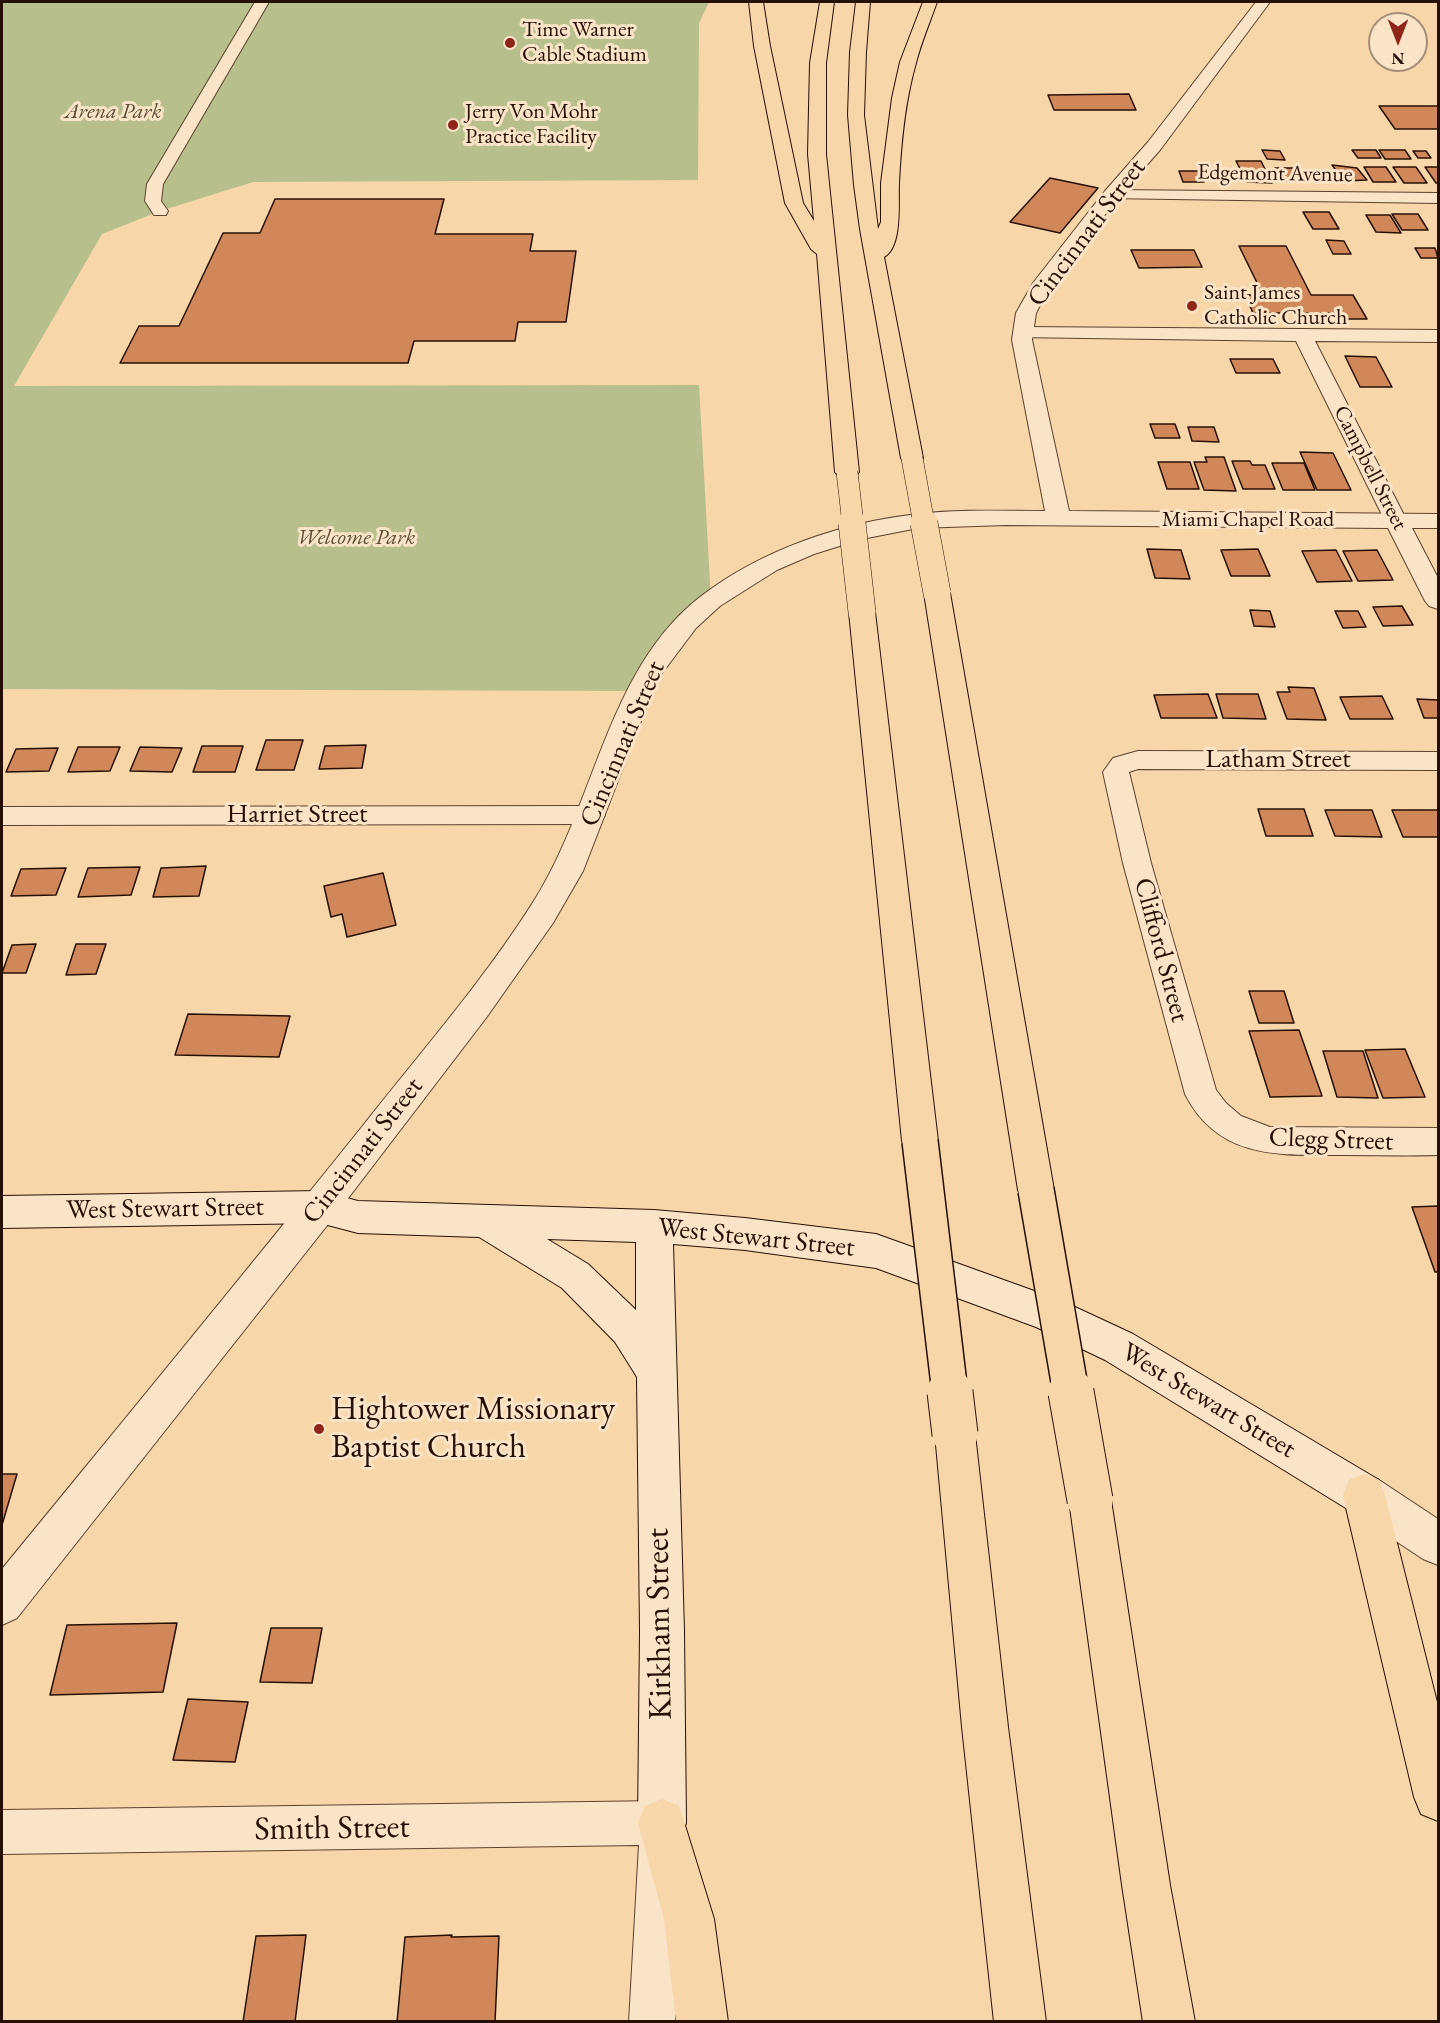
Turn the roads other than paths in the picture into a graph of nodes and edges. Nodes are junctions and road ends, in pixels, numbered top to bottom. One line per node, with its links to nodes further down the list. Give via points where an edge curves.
1 (262, 2): 9 (street, via 155,184 153,201)
2 (756, 2): 10 (highway, via 794,203)
3 (828, 2): 10 (highway, via 820,44 817,95 817,154)
4 (863, 2): 11 (highway, via 856,115)
5 (930, 2): 11 (highway, via 908,62 900,98 890,183 890,222)
6 (1263, 2): 7 (street, Cincinnati Street, via 1154,146)
7 (1111, 195): 8 (street, Edgemont Avenue); 12 (street, Cincinnati Street, via 1036,292)
8 (1438, 198)
9 (160, 211)
10 (826, 258): 39 (highway, bridge, via 920,1141)
11 (876, 262): 36 (highway, bridge, via 937,593 1090,1500)
12 (1022, 333): 13 (street); 15 (street, Cincinnati Street)
13 (1303, 335): 14 (street); 16 (street, Campbell Street)
14 (1438, 336)
15 (1058, 518): 16 (street, Miami Chapel Road); 21 (street, Cincinnati Street, via 918,521 857,533 805,549 734,584 687,622 644,680)
16 (1396, 521): 17 (street, Miami Chapel Road); 18 (street, Campbell Street)
17 (1438, 521)
18 (1438, 601)
19 (1438, 761): 20 (street, Latham Street, via 1161,760 1131,761)
20 (1118, 766): 23 (street, Clifford Street, via 1116,772 1137,863 1201,1094)
21 (592, 815): 22 (street, Harriet Street); 25 (street, Cincinnati Street, via 568,871 542,915)
22 (2, 816)
23 (1227, 1125): 24 (street, Clegg Street, via 1270,1141)
24 (1438, 1142)
25 (320, 1207): 26 (street, West Stewart Street); 27 (street, West Stewart Street, via 358,1217); 32 (street, Cincinnati Street)
26 (2, 1212)
27 (483, 1220): 28 (street, West Stewart Street); 29 (street, via 575,1276 629,1329)
28 (654, 1226): 29 (street, Kirkham Street); 30 (street, West Stewart Street, via 876,1251 1048,1314 1119,1347)
29 (657, 1374): 34 (street, Kirkham Street)
30 (1364, 1495): 31 (street, West Stewart Street); 33 (highway)
31 (1438, 1544)
32 (2, 1603)
33 (1438, 1797)
34 (662, 1823): 35 (street, Smith Street); 37 (street, Kirkham Street); 38 (highway, via 689,1919)
35 (2, 1832)
36 (1146, 1885): 40 (highway); 41 (highway)
37 (652, 2022)
38 (702, 2022)
39 (1020, 2022)
40 (1169, 2022)
41 (1176, 2022)

